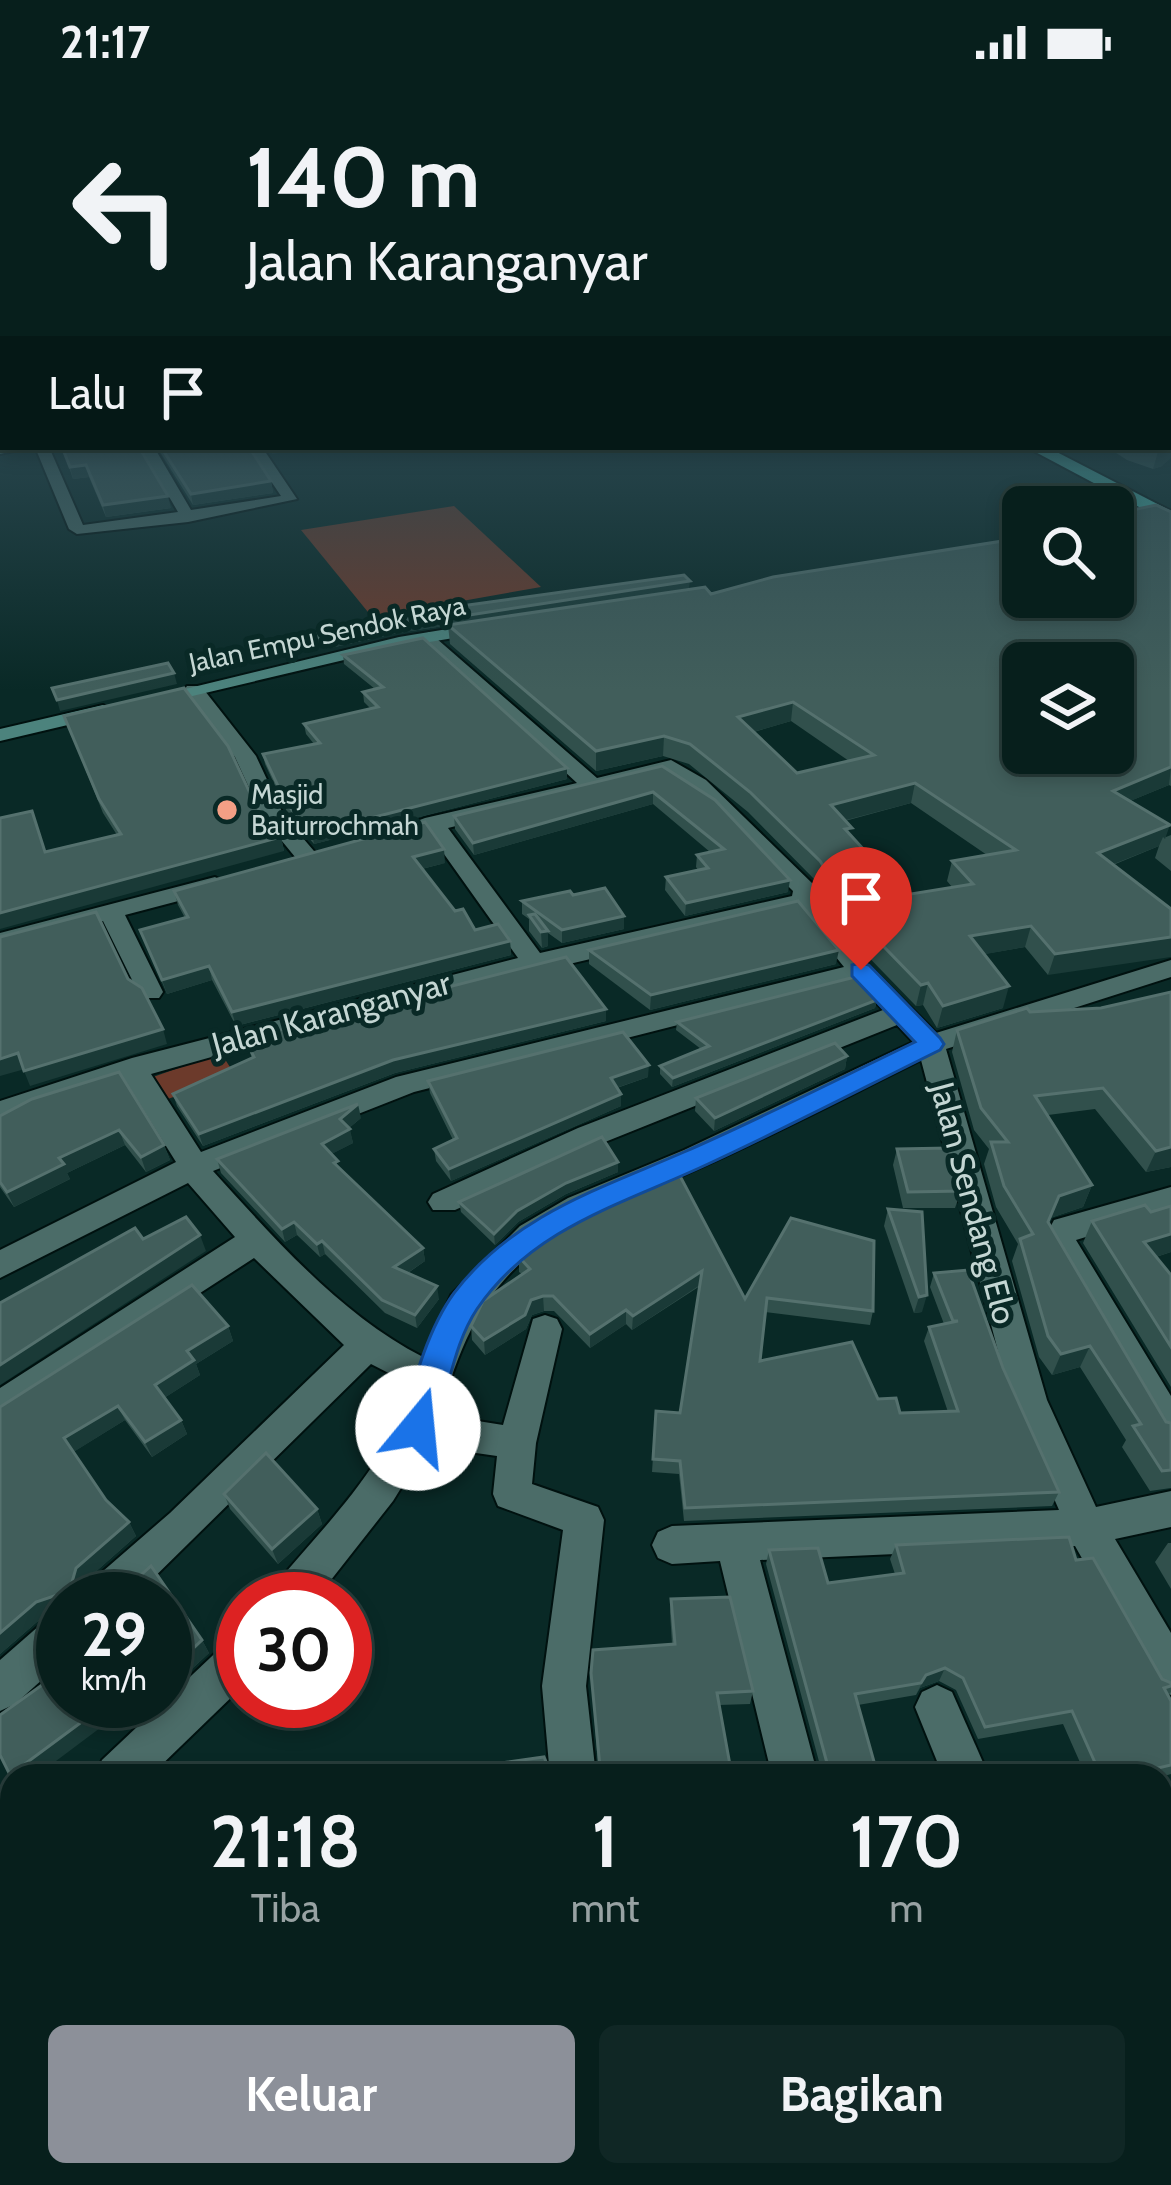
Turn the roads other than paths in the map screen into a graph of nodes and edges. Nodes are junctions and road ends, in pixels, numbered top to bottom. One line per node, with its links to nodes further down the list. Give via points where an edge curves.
1 (62, 495): 7 (street, via 77,529)
2 (175, 495): 7 (street)
3 (287, 495): 7 (street)
4 (1135, 495): 5 (highway)
5 (1167, 510): 6 (main road)
6 (1134, 515)
7 (188, 517)
8 (500, 626): 9 (main road, Jalan Empu Sendok Raya)
9 (429, 638): 10 (main road, Jalan Empu Sendok Raya); 12 (street)
10 (194, 690): 11 (main road, Jalan Empu Sendok Raya); 15 (street)
11 (0, 735)
12 (590, 783): 13 (street); 17 (street, via 676,768 806,890)
13 (433, 823): 14 (street); 20 (street)
14 (370, 841)
15 (308, 858)
16 (243, 877): 18 (street)
17 (804, 901): 20 (street, Jalan Karanganyar); 22 (street)
18 (112, 913): 19 (street); 23 (street)
19 (0, 941)
20 (532, 960): 26 (street, Jalan Karanganyar)
21 (1171, 968): 25 (street, Jalan Sendang Elo)
22 (861, 970): 24 (street); 28 (street, via 406,1084)
23 (150, 992)
24 (902, 1013): 25 (street); 30 (street)
25 (931, 1044): 35 (street, via 531,1235 463,1305); 41 (street, Jalan Sendang Elo, via 1029,1400)
26 (132, 1068): 27 (street, Jalan Karanganyar); 28 (street)
27 (0, 1112)
28 (194, 1166): 31 (street); 32 (street)
29 (1171, 1198): 38 (street, via 1065,1229 1059,1241)
30 (444, 1202)
31 (256, 1240): 34 (street); 36 (street)
32 (0, 1264)
33 (545, 1329): 39 (street)
34 (367, 1345): 35 (street); 44 (street)
35 (432, 1378): 37 (street)
36 (0, 1407)
37 (418, 1428): 39 (street); 45 (street, via 380,1490)
38 (1171, 1429)
39 (517, 1443): 52 (street, via 512,1494 584,1520 564,1686)
40 (1171, 1509): 41 (street)
41 (1086, 1527): 42 (street); 47 (street, Jalan Sendang Elo)
42 (735, 1542): 43 (street); 53 (street)
43 (672, 1545)
44 (132, 1572)
45 (312, 1572)
46 (36, 1657): 49 (street)
47 (1171, 1674)
48 (216, 1682): 51 (street)
49 (0, 1689)
50 (938, 1707): 54 (street)
51 (130, 1764)
52 (572, 1764)
53 (792, 1764)
54 (961, 1764)

